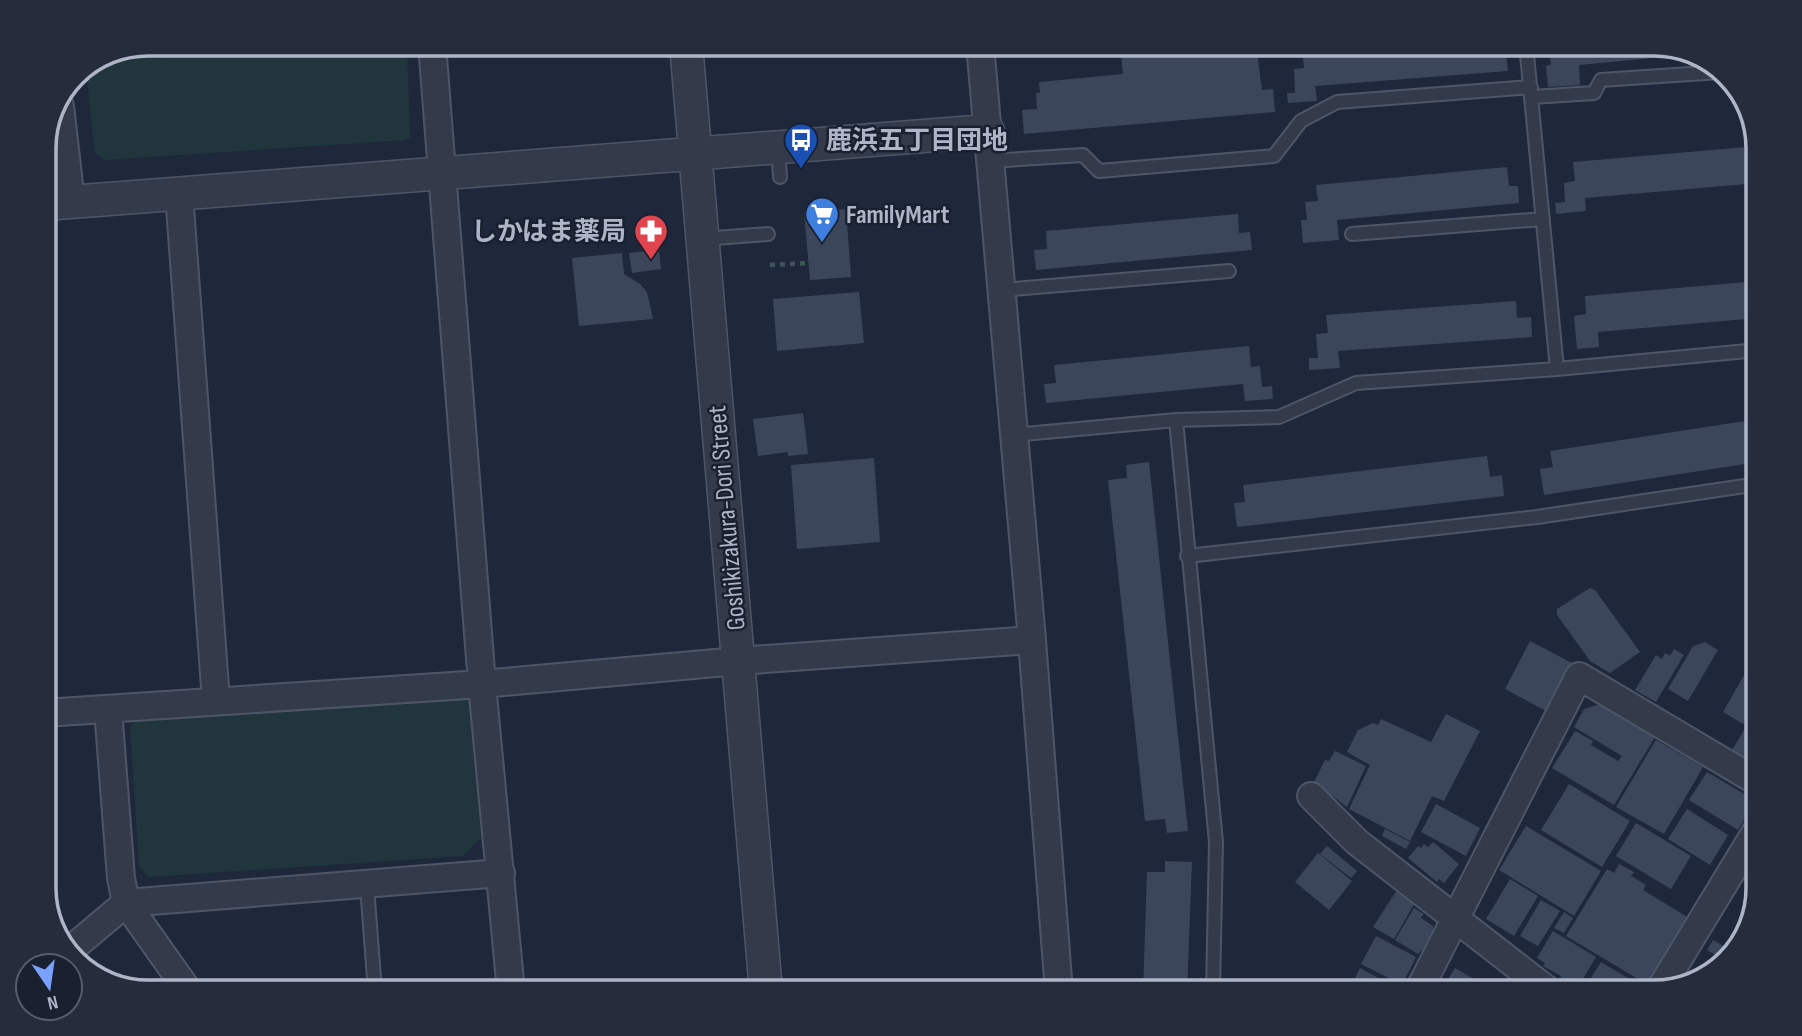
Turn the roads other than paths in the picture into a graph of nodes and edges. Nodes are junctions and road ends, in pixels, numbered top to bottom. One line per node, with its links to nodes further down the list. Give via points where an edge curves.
1 (433, 56): 10 (street)
2 (687, 56): 9 (street, Goshikizakura-Dori Street)
3 (982, 56): 8 (street)
4 (1528, 56): 6 (lane)
5 (1707, 73): 6 (lane, via 1601,80 1594,93)
6 (1532, 92): 8 (lane, via 1337,102 1301,121 1274,156 1099,171 1083,155); 13 (lane)
7 (59, 123): 12 (street)
8 (989, 146): 9 (street, via 778,163); 18 (street)
9 (695, 154): 10 (street); 16 (street, Goshikizakura-Dori Street)
10 (442, 173): 11 (street); 27 (street)
11 (179, 193): 12 (street); 28 (street)
12 (57, 203)
13 (1543, 219): 15 (lane); 20 (lane)
14 (768, 234): 16 (lane)
15 (1352, 234)
16 (702, 239): 26 (street, Goshikizakura-Dori Street)
17 (1229, 271): 18 (lane)
18 (1002, 290): 22 (street)
19 (1746, 350): 20 (lane)
20 (1557, 369): 21 (lane, via 1356,383 1279,416)
21 (1176, 420): 22 (lane); 24 (lane)
22 (1014, 435): 25 (street)
23 (1746, 486): 24 (lane, via 1528,518)
24 (1187, 556): 45 (lane, via 1216,842)
25 (1032, 640): 26 (street); 44 (street)
26 (738, 661): 27 (street); 43 (street, Goshikizakura-Dori Street)
27 (482, 684): 28 (street); 34 (street)
28 (216, 701): 29 (street)
29 (108, 709): 30 (street); 36 (street)
30 (56, 712)
31 (1746, 775): 37 (street, via 1579,676)
32 (1311, 796): 37 (street, via 1357,842)
33 (1746, 848): 39 (street)
34 (501, 873): 35 (street); 42 (street)
35 (367, 886): 36 (street); 41 (lane)
36 (126, 903): 38 (street); 40 (street)
37 (1455, 918): 46 (street); 47 (street)
38 (76, 945)
39 (1666, 979)
40 (181, 980)
41 (373, 980)
42 (510, 980)
43 (765, 980)
44 (1058, 980)
45 (1213, 980)
46 (1424, 980)
47 (1535, 980)

